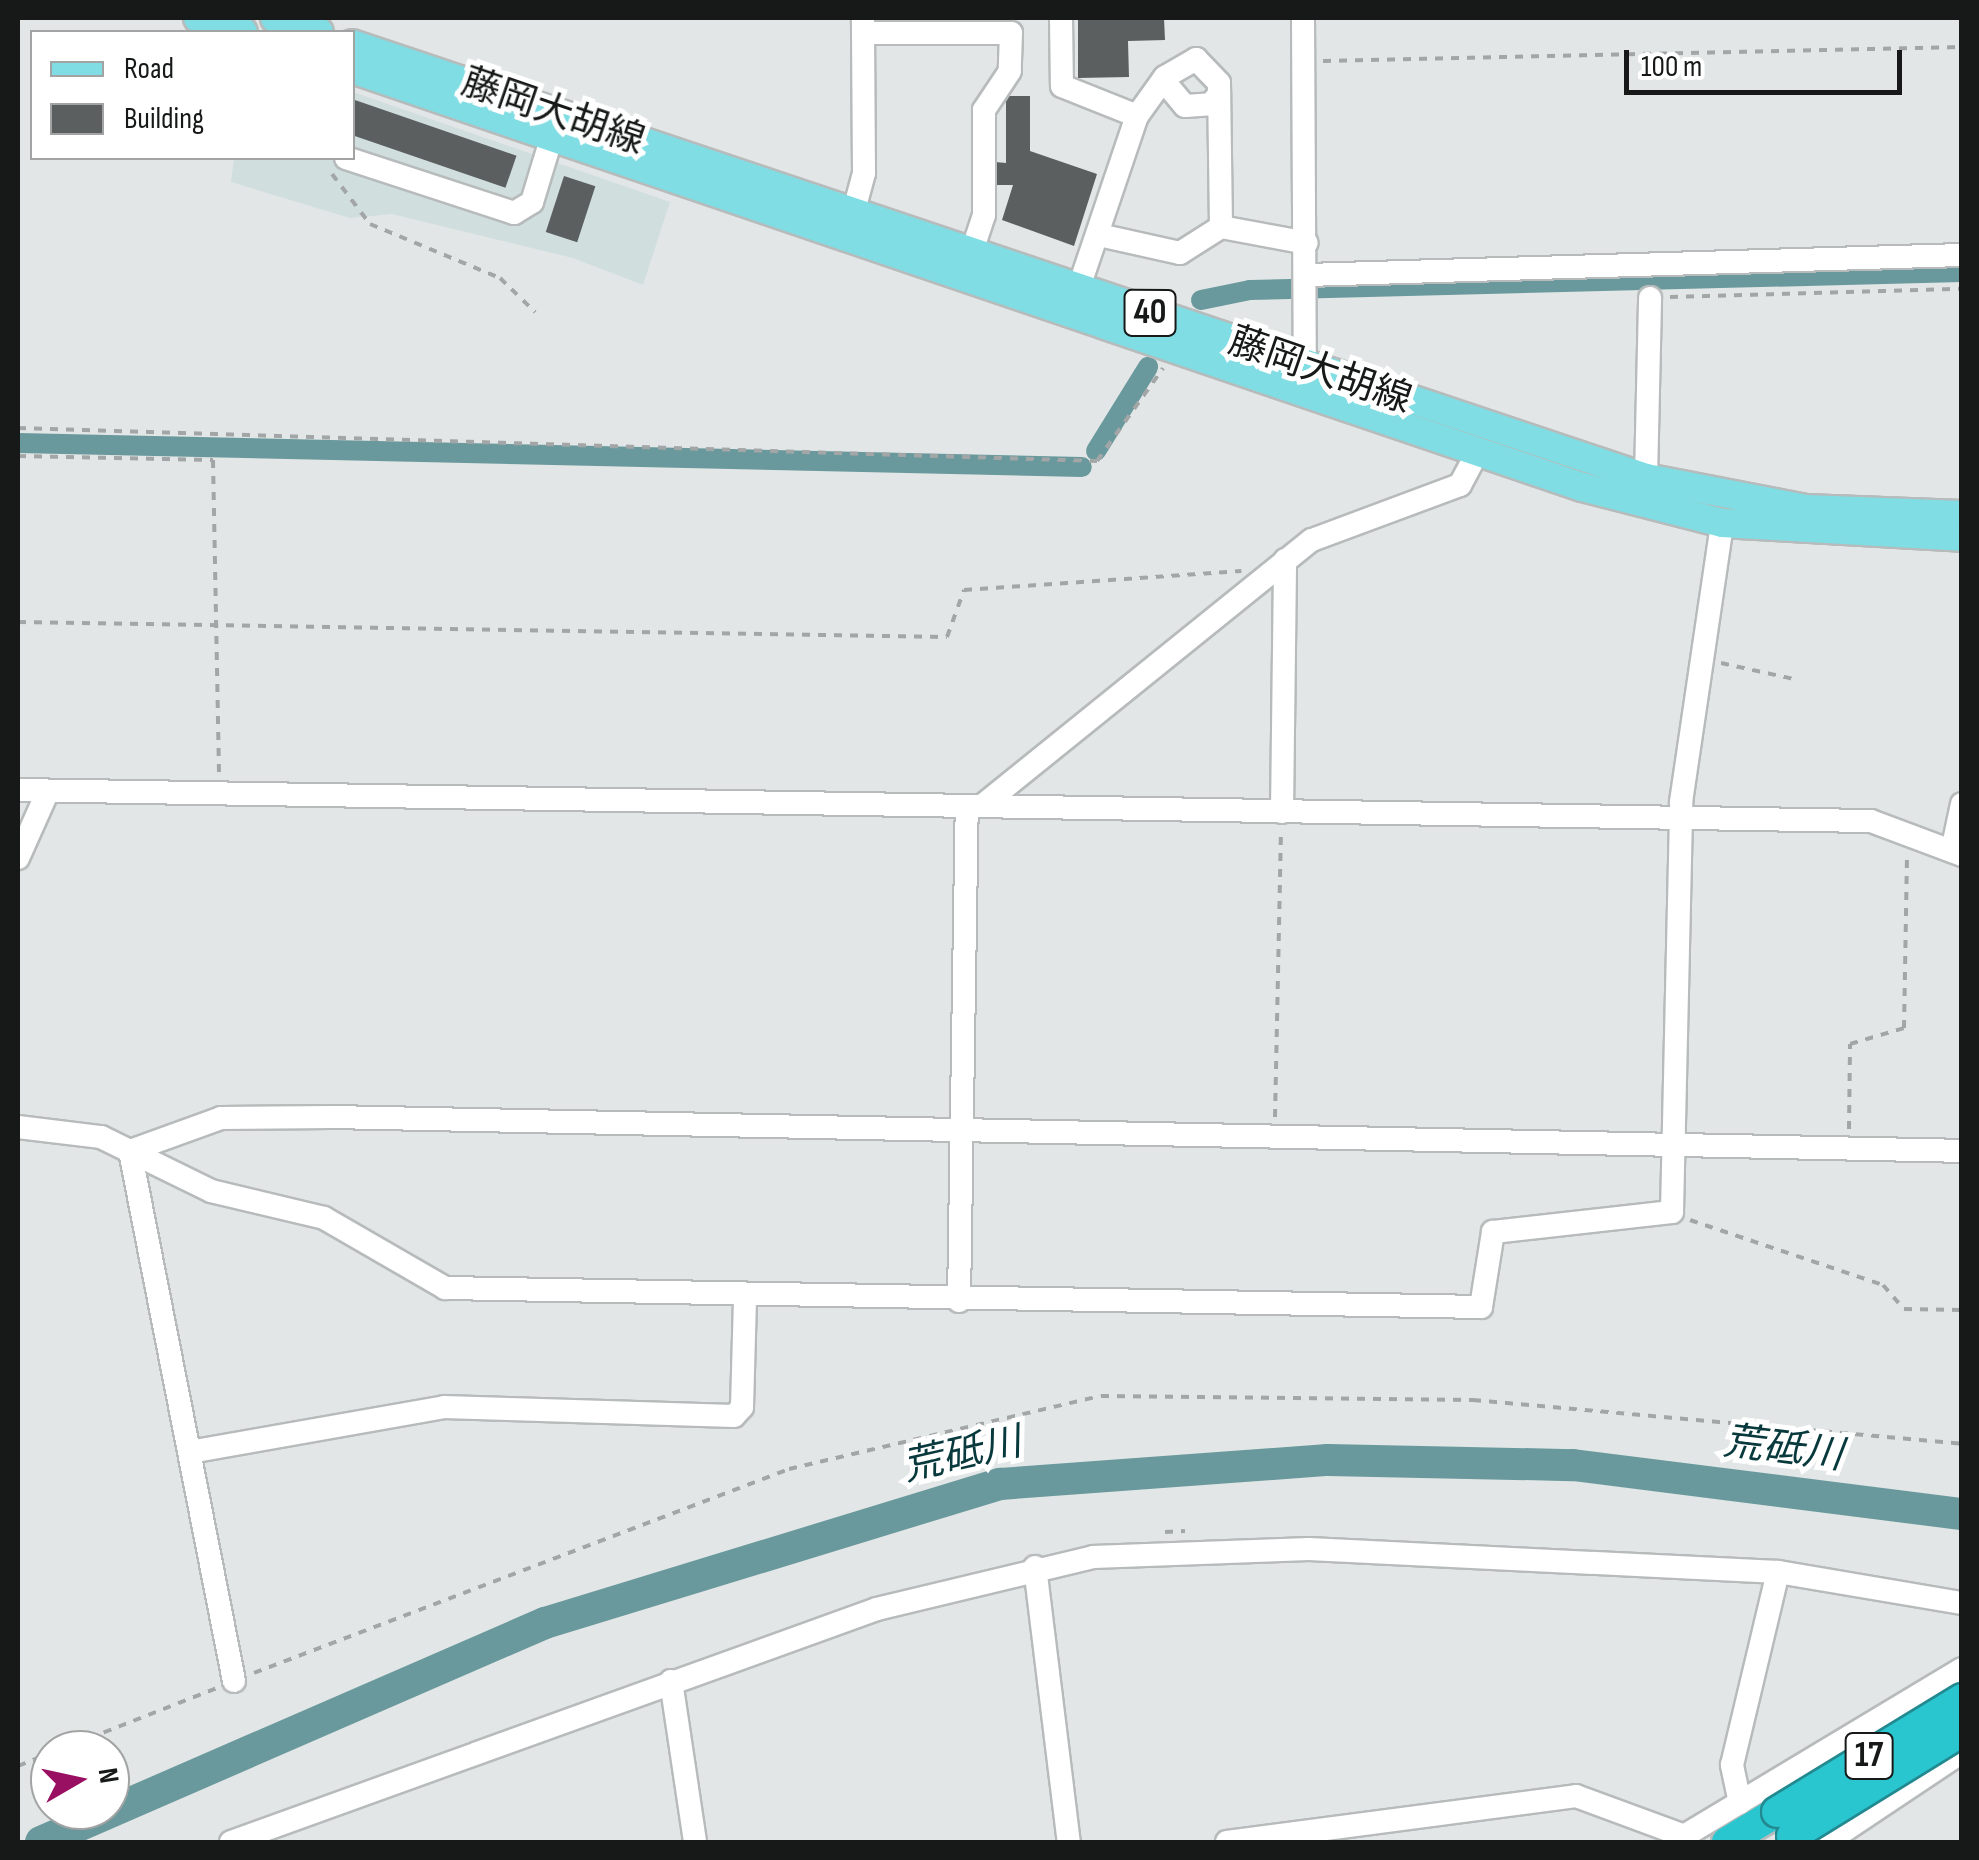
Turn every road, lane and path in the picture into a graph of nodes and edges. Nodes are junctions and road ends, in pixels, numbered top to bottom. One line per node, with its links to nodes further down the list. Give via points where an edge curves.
1 (198, 18): 7 (main road)
2 (275, 18): 8 (main road)
3 (1060, 18): 15 (street, via 1062,86)
4 (1303, 18): 11 (street)
5 (863, 25): 6 (street); 19 (street, via 864,173)
6 (910, 25): 23 (street, via 1011,33 1010,72 984,110 984,215)
7 (236, 30)
8 (314, 30)
9 (355, 45): 19 (main road, 藤岡大胡線 / 40)
10 (1962, 47): 11 (path)
11 (1304, 62): 22 (street)
12 (355, 70): 16 (main road, 藤岡大胡線 / 40)
13 (1163, 80): 14 (street, via 1184,106 1210,104); 14 (street, via 1186,62 1207,60); 15 (street)
14 (1220, 94): 20 (street)
15 (1138, 116): 21 (street)
16 (552, 136): 18 (street, via 532,202 514,213); 19 (main road, 藤岡大胡線 / 40)
17 (322, 160): 29 (path, via 370,224 500,278)
18 (352, 160)
19 (850, 226): 23 (main road, 藤岡大胡線 / 40); 30 (main road, 藤岡大胡線 / 40)
20 (1221, 227): 21 (street, via 1180,253); 22 (street)
21 (1099, 235): 27 (street)
22 (1306, 242): 25 (street)
23 (972, 254): 27 (main road, 藤岡大胡線 / 40)
24 (1962, 255): 25 (street)
25 (1308, 284): 31 (street)
26 (1962, 288): 28 (path)
27 (1078, 290): 31 (main road, 藤岡大胡線 / 40)
28 (1650, 298): 35 (street)
29 (535, 312)
30 (1174, 352): 32 (path, via 1098,461); 33 (main road, 藤岡大胡線 / 40)
31 (1305, 365): 35 (main road, 藤岡大胡線 / 40)
32 (18, 428)
33 (1476, 455): 37 (main road, 藤岡大胡線 / 40); 39 (street, via 1460,485 1312,540)
34 (18, 456): 42 (path, via 213,460)
35 (1646, 478): 36 (main road, 藤岡大胡線 / 40, via 1806,509)
36 (1962, 515)
37 (1722, 523): 38 (main road, 藤岡大胡線 / 40); 43 (street)
38 (1962, 537)
39 (1284, 560): 40 (street); 40 (path); 50 (street)
40 (1232, 585): 42 (path, via 964,590 946,637); 49 (street)
41 (18, 622): 42 (path)
42 (220, 626): 47 (path)
43 (1702, 659): 44 (path); 51 (street)
44 (1794, 679)
45 (18, 790): 46 (street)
46 (48, 791): 47 (street); 54 (street)
47 (220, 792): 49 (street)
48 (1962, 804): 53 (street)
49 (975, 806): 50 (street); 56 (street)
50 (1282, 812): 51 (street); 57 (path)
51 (1681, 818): 52 (street, via 1884,822); 58 (street)
52 (1911, 831): 53 (street); 59 (path, via 1904,1028 1850,1044)
53 (1957, 853)
54 (18, 858)
55 (18, 1127): 60 (street, via 101,1137)
56 (960, 1131): 57 (street); 60 (street, via 221,1118); 64 (street)
57 (1275, 1138): 58 (street)
58 (1676, 1146): 59 (street); 62 (street)
59 (1849, 1149): 61 (street)
60 (130, 1151): 63 (street, via 211,1191 324,1218 445,1288); 67 (street)
61 (1962, 1151)
62 (1672, 1212): 64 (street, via 1492,1232 1487,1301 1473,1309); 65 (path, via 1883,1285 1904,1309)
63 (745, 1299): 64 (street); 67 (street, via 742,1407 734,1416 444,1407)
64 (958, 1300)
65 (1962, 1310)
66 (1962, 1444): 72 (path, via 1473,1400 1101,1396 790,1469)
67 (190, 1452): 72 (street)
68 (1034, 1567): 69 (street, via 1177,1548); 73 (street, via 878,1609); 83 (street)
69 (1778, 1572): 70 (street); 78 (street, via 1732,1765)
70 (1962, 1603)
71 (1962, 1669): 79 (street)
72 (234, 1681): 75 (path)
73 (671, 1682): 81 (street); 82 (street)
74 (1962, 1699): 79 (highway, 17, bridge)
75 (110, 1730)
76 (1962, 1731): 79 (highway, 17, bridge)
77 (1962, 1752): 86 (street)
78 (1740, 1803): 79 (street); 80 (street)
79 (1789, 1824): 85 (highway, 17)
80 (1679, 1839): 84 (street, via 1576,1796)
81 (231, 1842)
82 (695, 1842)
83 (1069, 1842)
84 (1227, 1842)
85 (1727, 1842)
86 (1827, 1842)

